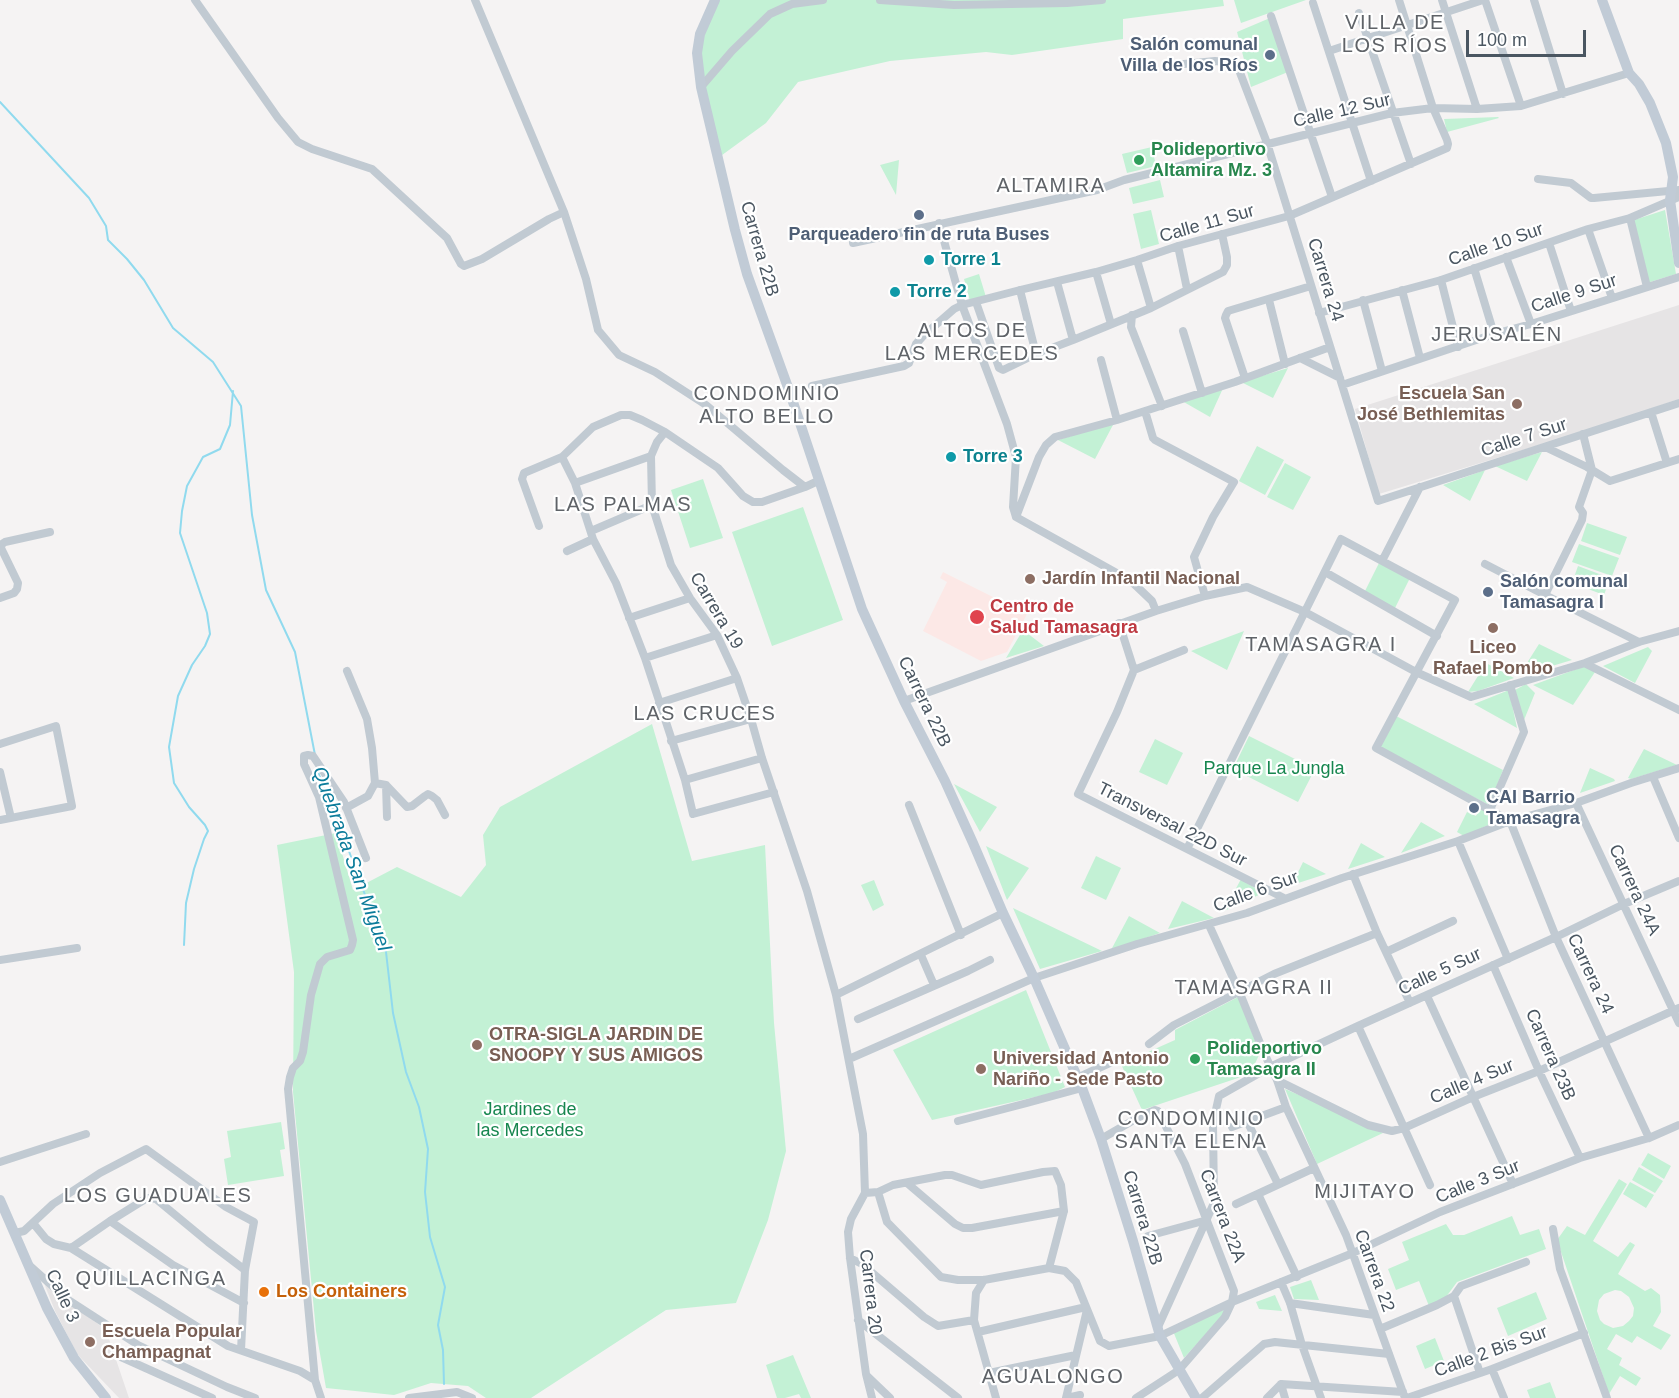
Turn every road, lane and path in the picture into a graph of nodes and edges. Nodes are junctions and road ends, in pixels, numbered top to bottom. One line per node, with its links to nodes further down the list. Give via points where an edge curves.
1 (195, 0): 35 (street, via 298,142 372,169 447,238 464,266)
2 (475, 0): 35 (street)
3 (715, 0): 21 (street, Carrera 22B, via 700,34 697,53)
4 (823, 0): 21 (street, via 792,4 770,15)
5 (880, 0): 6 (street, via 954,4)
6 (1102, 0)
7 (1399, 0): 16 (street)
8 (1442, 0): 14 (street)
9 (1484, 0): 14 (street); 23 (street)
10 (1534, 0): 22 (street)
11 (1602, 0): 20 (street)
12 (1313, 3): 18 (street)
13 (1359, 13): 17 (street)
14 (1446, 13): 16 (street); 25 (street)
15 (1271, 16): 28 (street)
16 (1407, 26): 17 (street); 24 (street)
17 (1366, 38): 18 (street); 26 (street)
18 (1329, 51): 27 (street)
19 (1184, 64): 29 (street, Carrera 24, via 1215,61 1231,63 1239,70)
20 (1629, 74): 22 (street, Calle 12 Sur); 33 (street, via 1639,84 1660,124)
21 (701, 87): 96 (street, Carrera 22B, via 747,274)
22 (1563, 94): 23 (street, Calle 12 Sur)
23 (1521, 105): 25 (street, Calle 12 Sur)
24 (1433, 108): 25 (street, Calle 12 Sur); 26 (street, Calle 12 Sur); 30 (street, Calle 11 Sur, via 1447,148)
25 (1478, 109)
26 (1392, 113): 27 (street, Calle 12 Sur); 30 (street)
27 (1352, 123): 28 (street, Calle 12 Sur); 32 (street)
28 (1312, 134): 29 (street, Calle 12 Sur); 34 (street)
29 (1267, 144): 36 (street, Carrera 24); 38 (street, Calle 12 Sur, via 1097,190)
30 (1411, 164): 32 (street, Calle 11 Sur)
31 (1538, 179): 33 (street, via 1571,183 1594,198)
32 (1371, 181): 34 (street, Calle 11 Sur)
33 (1675, 188): 37 (street, Calle 10 Sur); 46 (street)
34 (1332, 197): 36 (street, Calle 11 Sur)
35 (564, 212): 98 (street, via 598,330 619,355 655,372 706,405)
36 (1289, 216): 40 (street, Calle 11 Sur); 52 (street, Carrera 24)
37 (1630, 218): 39 (street, Calle 10 Sur); 53 (street)
38 (939, 223): 41 (street, Calle 12 Sur); 61 (street)
39 (1588, 229): 42 (street, Calle 10 Sur); 57 (street)
40 (1222, 234): 43 (street, Calle 11 Sur); 54 (street, via 1227,257 1223,272)
41 (854, 243)
42 (1549, 243): 44 (street, Calle 10 Sur); 63 (street)
43 (1178, 246): 45 (street, Calle 11 Sur); 54 (street)
44 (1506, 257): 47 (street, Calle 10 Sur); 67 (street)
45 (1137, 260): 48 (street, Calle 11 Sur); 62 (street)
46 (1679, 263)
47 (1474, 268): 50 (street, Calle 10 Sur); 69 (street)
48 (1096, 272): 51 (street, Calle 11 Sur); 66 (street)
49 (1679, 277): 53 (street, Calle 9 Sur)
50 (1441, 280): 56 (street, Calle 10 Sur); 72 (street)
51 (1057, 282): 55 (street, Calle 11 Sur); 70 (street)
52 (1311, 286): 58 (street); 64 (street, Carrera 24)
53 (1647, 287): 57 (street, Calle 9 Sur)
54 (1187, 289): 62 (street)
55 (1020, 290): 60 (street, Calle 11 Sur); 73 (street)
56 (1402, 290): 59 (street, Calle 10 Sur); 75 (street)
57 (1612, 298): 63 (street, Calle 9 Sur)
58 (1269, 300): 77 (street); 79 (street, via 1228,311 1225,318)
59 (1363, 300): 64 (street, Calle 10 Sur); 78 (street)
60 (976, 302): 61 (street, Calle 11 Sur); 73 (street, via 999,368 1003,370)
61 (962, 306): 81 (street, Calle 11 Sur, via 923,336 904,366); 102 (street, via 1016,457)
62 (1150, 308): 65 (street)
63 (1571, 311): 67 (street, Calle 9 Sur)
64 (1319, 313): 71 (street, Carrera 24)
65 (1132, 315): 66 (street); 84 (street, via 1131,327)
66 (1111, 324): 70 (street)
67 (1531, 324): 69 (street, Calle 9 Sur)
68 (1183, 331): 82 (street)
69 (1494, 334): 72 (street, Calle 9 Sur)
70 (1073, 340): 73 (street)
71 (1330, 347): 74 (street); 80 (street, Carrera 24)
72 (1458, 347): 75 (street, Calle 9 Sur)
73 (1036, 354)
74 (1300, 358): 77 (street); 80 (street)
75 (1420, 358): 78 (street, Calle 9 Sur)
76 (1101, 360): 87 (street)
77 (1285, 364): 79 (street)
78 (1382, 371): 80 (street, Calle 9 Sur)
79 (1245, 378): 82 (street)
80 (1341, 382): 100 (street, Carrera 24)
81 (812, 386)
82 (1202, 393): 84 (street)
83 (1679, 403): 86 (street, Calle 7 Sur)
84 (1162, 406): 85 (street)
85 (1145, 411): 87 (street); 110 (street, via 1155,440 1234,482 1194,557)
86 (1651, 412): 89 (street, Calle 7 Sur); 94 (street)
87 (1117, 420): 102 (street, via 1055,437 1046,445)
88 (665, 432): 91 (street); 92 (street, via 630,415 621,415 593,427); 98 (street, via 718,468 753,502)
89 (1583, 434): 90 (street, Calle 7 Sur); 95 (street)
90 (1545, 447): 95 (street); 99 (street, Calle 7 Sur)
91 (651, 456): 97 (street); 101 (street, Carrera 19)
92 (562, 457): 97 (street); 103 (street, via 522,476)
93 (1679, 459): 94 (street)
94 (1668, 462): 95 (street, via 1610,481)
95 (1592, 470): 111 (street, via 1579,507 1582,519)
96 (818, 481): 98 (street); 130 (street, Carrera 22B, via 862,609)
97 (575, 483): 105 (street)
98 (805, 487)
99 (1420, 487): 100 (street, Calle 7 Sur); 107 (street)
100 (1378, 501)
101 (652, 505): 105 (street); 113 (street, Carrera 19, via 671,565)
102 (1016, 517): 114 (street, via 1131,580 1152,601)
103 (539, 526)
104 (50, 532): 112 (street, via 2,544 18,583 14,593)
105 (592, 535): 106 (street); 116 (street)
106 (567, 551)
107 (1382, 561): 109 (street, via 1341,538); 120 (street, via 1455,600)
108 (1485, 564): 111 (street)
109 (1324, 572): 115 (street); 120 (street)
110 (1205, 596): 114 (street); 115 (street, via 1247,587)
111 (1545, 596): 121 (street)
112 (0, 598)
113 (690, 598): 116 (street); 119 (street, Carrera 19)
114 (1156, 611): 117 (street)
115 (1305, 612): 127 (street); 155 (street)
116 (629, 618): 123 (street)
117 (1119, 623): 126 (street); 130 (street)
118 (1679, 631): 121 (street)
119 (717, 635): 123 (street); 128 (street, Carrera 19)
120 (1437, 636): 127 (street)
121 (1640, 642): 129 (street)
122 (1184, 651): 126 (street)
123 (645, 658): 131 (street)
124 (1586, 664): 132 (street)
125 (347, 670): 141 (street, via 367,719)
126 (1134, 670): 155 (street, Transversal 22D Sur, via 1078,794)
127 (1416, 672): 129 (street, via 1471,697); 147 (street, via 1376,748)
128 (737, 678): 131 (street); 133 (street, Carrera 19)
129 (1510, 685): 147 (street, via 1524,732)
130 (904, 701): 161 (street, Carrera 22B, via 950,791)
131 (658, 703): 134 (street)
132 (1679, 710)
133 (751, 719): 134 (street); 136 (street, Carrera 19)
134 (671, 741): 140 (street)
135 (0, 744): 150 (street, via 56,726 72,806)
136 (762, 758): 140 (street); 143 (street, Carrera 19)
137 (1679, 768): 139 (street, Calle 6 Sur)
138 (0, 772): 150 (street)
139 (1653, 777): 144 (street, Calle 6 Sur); 153 (street)
140 (685, 780): 143 (street, via 693,814)
141 (375, 783): 142 (street); 146 (street, via 368,796)
142 (386, 785): 148 (street, via 407,807 428,794 432,796); 149 (street)
143 (774, 792): 177 (street, Carrera 19)
144 (1576, 803): 152 (street, Calle 6 Sur); 160 (street, Carrera 24A)
145 (909, 805): 165 (street)
146 (346, 808): 156 (street); 253 (street, via 312,756 304,756 320,796 353,940 350,950 327,957 320,964 310,995 303,1052 293,1068 288,1089)
147 (1490, 810): 152 (street)
148 (445, 815)
149 (387, 817)
150 (10, 818): 151 (street)
151 (0, 820)
152 (1510, 821): 154 (street, Calle 6 Sur); 166 (street, Carrera 24)
153 (1679, 838)
154 (1458, 841): 157 (street, Calle 6 Sur); 170 (street)
155 (1187, 849): 159 (street, Transversal 22D Sur)
156 (366, 858)
157 (1353, 874): 159 (street, Calle 6 Sur); 164 (street)
158 (1679, 881): 160 (street, Calle 5 Sur)
159 (1284, 898): 163 (street, Calle 6 Sur)
160 (1624, 903): 166 (street, Calle 5 Sur); 180 (street, Carrera 24A)
161 (1003, 913): 165 (street); 174 (street, Carrera 22B)
162 (1453, 921): 168 (street)
163 (1209, 926): 174 (street, Calle 6 Sur); 176 (street, Carrera 22)
164 (1377, 933): 168 (street); 176 (street)
165 (961, 934): 169 (street)
166 (1556, 937): 170 (street, Calle 5 Sur); 184 (street, Carrera 24)
167 (77, 948): 171 (street)
168 (1386, 952): 179 (street)
169 (921, 955): 175 (street); 177 (street)
170 (1508, 959): 173 (street, Calle 5 Sur)
171 (0, 960)
172 (990, 960): 175 (street)
173 (1493, 965): 178 (street, Calle 5 Sur); 189 (street, Carrera 23B)
174 (1034, 978): 186 (street, Calle 6 Sur); 191 (street, Carrera 22B)
175 (934, 985): 181 (street)
176 (1239, 991): 185 (street, via 1174,1025); 188 (street, Carrera 22)
177 (836, 995): 186 (street, Carrera 19)
178 (1427, 996): 179 (street, Calle 5 Sur); 192 (street)
179 (1410, 1003): 183 (street, Calle 5 Sur)
180 (1676, 1009): 182 (street, Carrera 24A); 184 (street, Calle 4 Sur)
181 (858, 1019)
182 (1679, 1023)
183 (1358, 1026): 188 (street, Calle 5 Sur); 198 (street)
184 (1605, 1041): 189 (street, Calle 4 Sur); 200 (street, Carrera 24)
185 (1149, 1044)
186 (849, 1059): 210 (street, Carrera 19, via 863,1134)
187 (1114, 1061): 191 (street)
188 (1270, 1067): 190 (street, Carrera 22); 215 (street, Calle 5 Sur, via 1217,1098 1213,1123 1215,1196)
189 (1539, 1071): 192 (street, Calle 4 Sur); 202 (street, Carrera 23B)
190 (1277, 1080): 193 (street, Carrera 22); 198 (street, Calle 4 Sur, via 1368,1125 1392,1131)
191 (1079, 1083): 194 (street, via 1027,1104); 201 (street, Carrera 22B)
192 (1473, 1097): 198 (street, Calle 4 Sur); 207 (street)
193 (1286, 1107): 195 (street); 204 (street, Carrera 22)
194 (958, 1121)
195 (1247, 1121): 197 (street); 206 (street)
196 (1679, 1125): 200 (street, Calle 3 Sur)
197 (1232, 1127)
198 (1404, 1128): 208 (street)
199 (86, 1134): 203 (street)
200 (1649, 1138): 202 (street, Calle 3 Sur)
201 (1101, 1139): 215 (street, Carrera 22A, via 1158,1111); 240 (street, Carrera 22B)
202 (1580, 1158): 207 (street, Calle 3 Sur)
203 (0, 1161)
204 (1314, 1168): 206 (street); 222 (street, Carrera 22)
205 (907, 1183): 209 (street); 214 (street, via 963,1228); 214 (street, via 952,1175 981,1185 1055,1171)
206 (1278, 1184): 211 (street)
207 (1513, 1184): 222 (street, Calle 3 Sur, via 1440,1212)
208 (1430, 1185)
209 (878, 1192): 210 (street); 229 (street, via 887,1222 941,1277)
210 (865, 1193): 223 (street, Carrera 20, via 848,1232)
211 (1258, 1194): 213 (street); 228 (street)
212 (0, 1200): 219 (street, Calle 3)
213 (1236, 1204)
214 (1064, 1211): 226 (street)
215 (1207, 1220): 220 (street); 232 (street, Carrera 22A, via 1233,1286); 240 (street)
216 (110, 1221): 221 (street); 227 (street, via 147,1198 156,1199); 233 (street, via 173,1265)
217 (33, 1223): 219 (street); 221 (street, via 46,1239); 227 (street, via 53,1204 100,1173 146,1149 226,1207 254,1222)
218 (1553, 1230): 242 (street, via 1560,1269)
219 (15, 1233): 225 (street, Calle 3)
220 (1148, 1236)
221 (71, 1248): 244 (street, via 228,1346)
222 (1353, 1253): 228 (street, Calle 3 Sur); 236 (street, Carrera 22)
223 (849, 1258): 237 (street, Carrera 20); 238 (street, via 862,1264 938,1326)
224 (1526, 1262): 231 (street, via 1461,1286)
225 (30, 1266): 256 (street, via 67,1299 111,1329); 260 (street, Calle 3, via 74,1358)
226 (1049, 1268): 229 (street); 235 (street, via 1065,1271 1076,1282)
227 (245, 1270): 233 (street)
228 (1297, 1277): 230 (street, Calle 3 Sur)
229 (984, 1280): 238 (street, via 976,1293)
230 (1281, 1282): 232 (street, Calle 3 Sur); 234 (street)
231 (1454, 1296): 239 (street); 251 (street)
232 (1232, 1302): 240 (street, Calle 3 Sur); 249 (street, via 1226,1317)
233 (244, 1303): 244 (street)
234 (1290, 1303): 236 (street); 243 (street)
235 (1086, 1308): 240 (street, Calle 3 Sur, via 1100,1341 1109,1346); 241 (street); 246 (street)
236 (1374, 1315): 239 (street, Carrera 22)
237 (858, 1320): 252 (street, Carrera 20); 269 (street)
238 (974, 1320): 241 (street)
239 (1380, 1329): 245 (street, Carrera 22)
240 (1159, 1331): 249 (street, Carrera 22B)
241 (978, 1332): 250 (street)
242 (1584, 1333): 248 (street, Calle 2 Bis Sur); 277 (street)
243 (1302, 1345): 245 (street); 255 (street); 259 (street, via 1264,1344)
244 (241, 1350): 253 (street)
245 (1389, 1353): 258 (street, Carrera 22)
246 (1076, 1355): 250 (street); 271 (street)
247 (120, 1357): 261 (street)
248 (1492, 1369): 251 (street, Calle 2 Bis Sur); 276 (street)
249 (1179, 1370): 259 (street, Carrera 22B); 272 (street)
250 (989, 1373): 270 (street)
251 (1480, 1373): 258 (street, Calle 2 Bis Sur)
252 (866, 1374): 267 (street, Carrera 20); 268 (street)
253 (315, 1380): 264 (street)
254 (1281, 1384): 255 (street, Calle 2 Bis Sur); 273 (street); 274 (street)
255 (1317, 1386): 258 (street, Calle 2 Bis Sur); 275 (street)
256 (227, 1387): 262 (street); 263 (street)
257 (1080, 1395): 271 (street)
258 (1405, 1396)
259 (1204, 1397)
260 (106, 1398)
261 (212, 1398)
262 (225, 1398)
263 (255, 1398)
264 (321, 1398)
265 (409, 1398): 266 (street, via 457,1392)
266 (472, 1398)
267 (872, 1398)
268 (890, 1398)
269 (958, 1398)
270 (996, 1398)
271 (1066, 1398)
272 (1136, 1398)
273 (1267, 1398)
274 (1285, 1398)
275 (1322, 1398)
276 (1504, 1398)
277 (1606, 1398)

